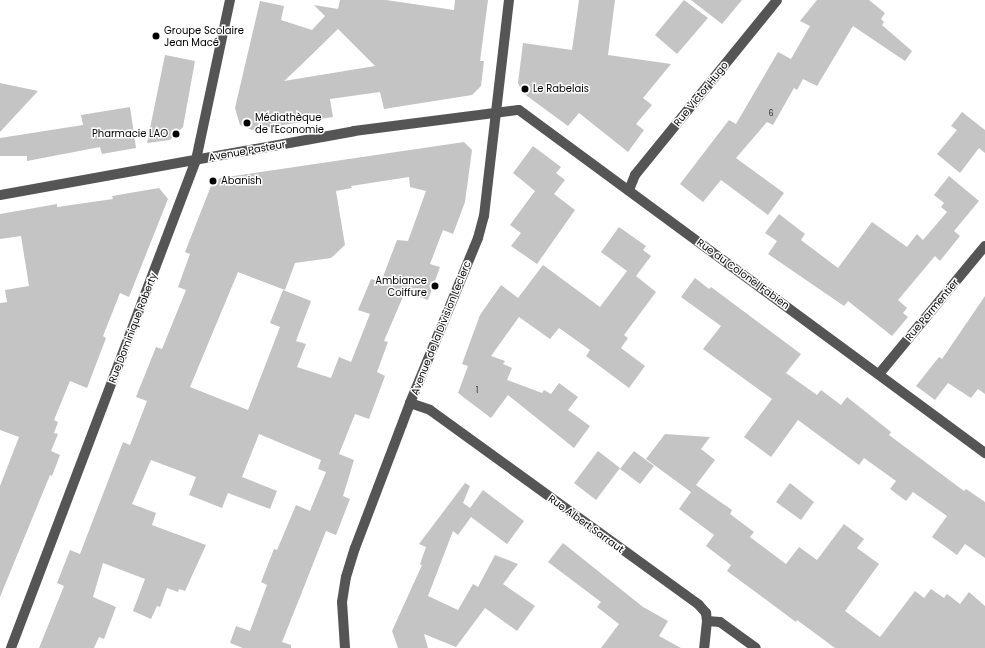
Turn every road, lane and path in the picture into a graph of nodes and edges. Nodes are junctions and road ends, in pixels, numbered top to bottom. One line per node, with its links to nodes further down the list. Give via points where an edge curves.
1 (230, 0): 5 (street, Rue Dominique Roberty)
2 (509, 0): 4 (street, Avenue de la Division Leclerc)
3 (777, 0): 6 (street, Rue Victor Hugo, via 634,175)
4 (495, 112): 5 (street, Avenue Pasteur, via 354,131); 6 (street, Rue du Colonel Fabien, via 519,110); 10 (street, Avenue de la Division Leclerc, via 484,216 478,238)
5 (196, 160): 7 (street, Avenue Pasteur); 13 (street, Rue Dominique Roberty)
6 (629, 190): 9 (street, Rue du Colonel Fabien)
7 (0, 195)
8 (985, 246): 9 (street, Rue Parmentier)
9 (879, 374): 11 (street, Rue du Colonel Fabien)
10 (410, 403): 12 (street, Rue Albert Sarraut, via 430,410 699,605 706,613); 14 (street, Avenue de la Division Leclerc, via 346,576 342,602)
11 (985, 453)
12 (708, 621): 15 (street); 16 (street, via 720,622)
13 (12, 648)
14 (345, 648)
15 (704, 648)
16 (756, 648)

